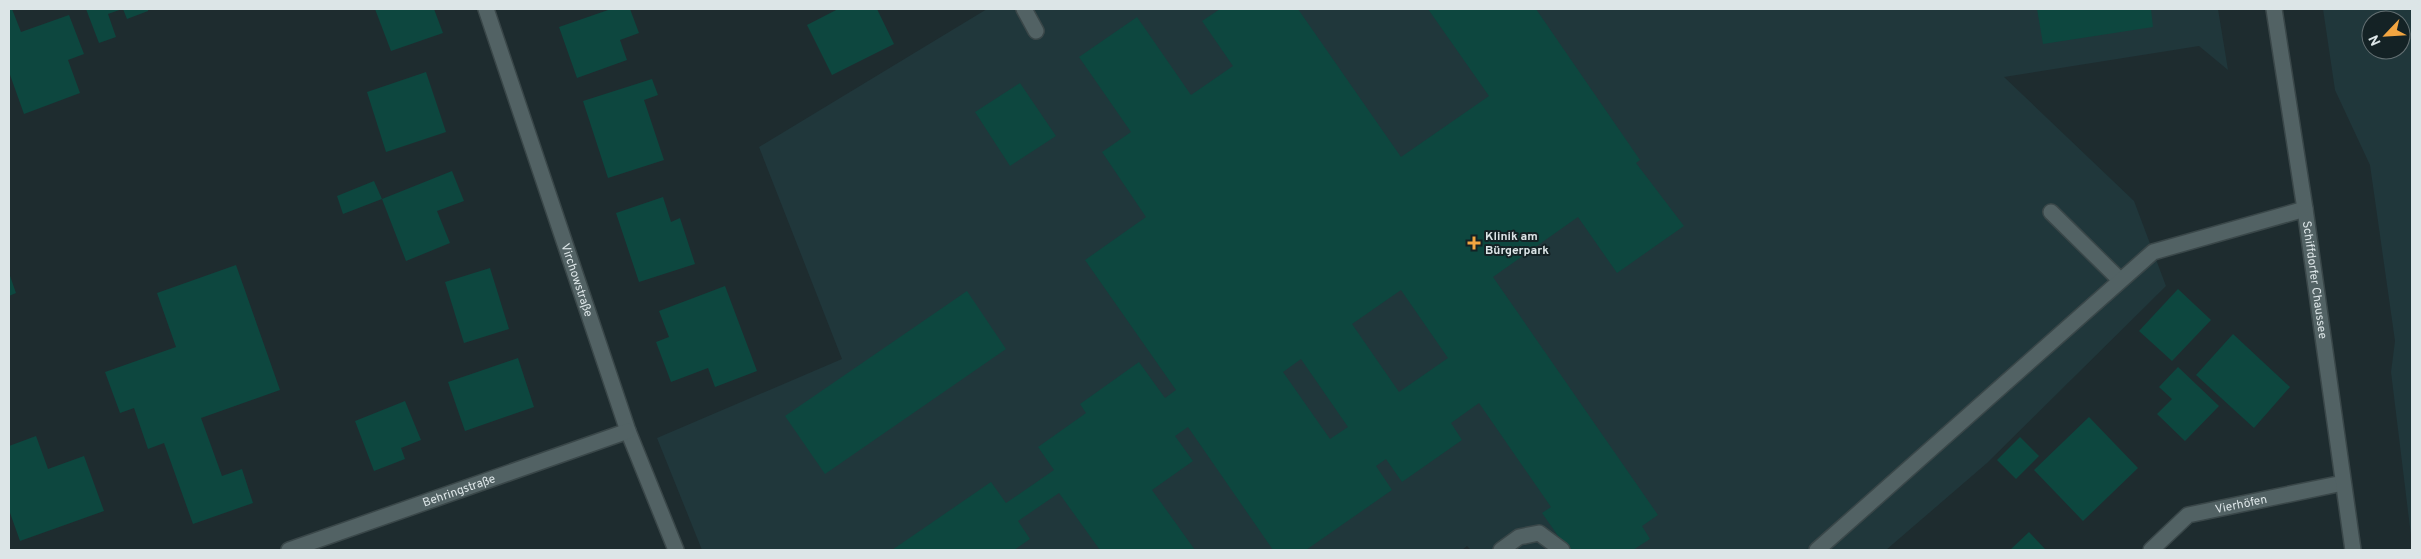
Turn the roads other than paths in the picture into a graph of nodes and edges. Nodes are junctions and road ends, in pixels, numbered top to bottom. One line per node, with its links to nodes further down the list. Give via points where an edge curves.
1 (486, 9): 8 (street, Virchowstraße)
2 (1024, 9): 4 (street)
3 (2274, 9): 5 (street, Schiffdorfer Chaussee)
4 (1036, 31)
5 (2305, 209): 7 (street, via 2153,252); 9 (street, Schiffdorfer Chaussee)
6 (2052, 212): 7 (street)
7 (2120, 280): 14 (street)
8 (628, 431): 10 (street, Behringstraße); 11 (street, Virchowstraße)
9 (2343, 483): 15 (street, Vierhöfen, via 2188,515); 16 (street, Schiffdorfer Chaussee)
10 (289, 550)
11 (676, 550)
12 (1501, 550): 13 (street, via 1519,537 1538,534)
13 (1562, 550)
14 (1817, 550)
15 (2151, 550)
16 (2353, 550)

